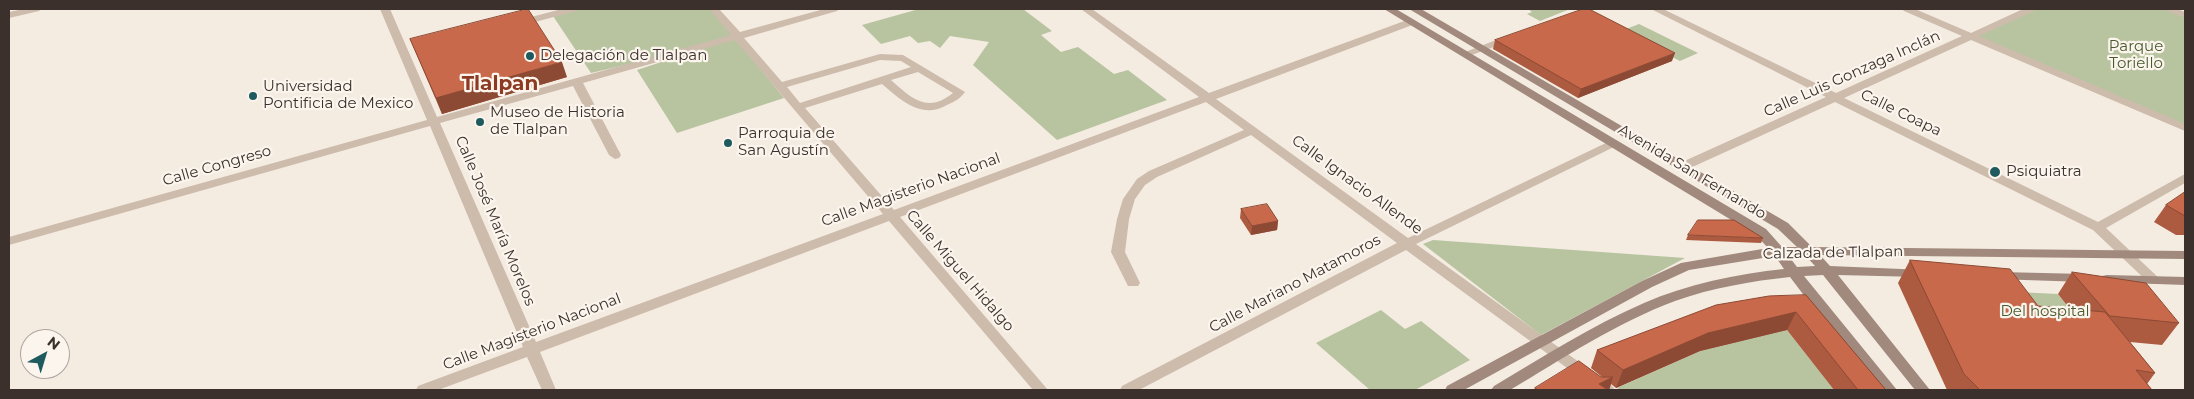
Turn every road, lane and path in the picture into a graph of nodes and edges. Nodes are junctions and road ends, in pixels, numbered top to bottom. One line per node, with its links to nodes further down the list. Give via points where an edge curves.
1 (36, 9): 13 (street)
2 (385, 9): 29 (street, Calle José María Morelos, via 408,51)
3 (573, 9): 16 (street)
4 (714, 9): 17 (street, Calle Miguel Hidalgo)
5 (834, 9): 17 (street, Calle Congreso)
6 (1086, 9): 26 (street, Calle Ignacio Allende)
7 (1389, 9): 15 (main road, Avenida San Fernando)
8 (1414, 9): 20 (main road, Avenida San Fernando)
9 (1656, 9): 27 (street, Calle Coapa)
10 (1907, 9): 19 (street)
11 (2031, 9): 19 (street, Calle Luis Gonzaga Inclán)
12 (2168, 9): 14 (street)
13 (9, 14)
14 (2185, 15)
15 (1411, 22): 21 (main road, Avenida San Fernando); 26 (street, Calle Magisterio Nacional)
16 (512, 24)
17 (738, 36): 24 (street, Calle Congreso); 25 (street, Calle Miguel Hidalgo)
18 (1515, 36): 20 (street)
19 (1972, 37): 27 (street, Calle Luis Gonzaga Inclán); 30 (street)
20 (1480, 48): 21 (street); 34 (main road, Avenida San Fernando)
21 (1465, 54): 32 (main road, Avenida San Fernando)
22 (919, 68): 23 (street); 23 (street, via 960,92 941,105 922,108); 25 (street, via 903,58 880,57)
23 (884, 79): 28 (street)
24 (577, 82): 29 (street, Calle Congreso); 33 (street)
25 (780, 86): 28 (street, Calle Miguel Hidalgo)
26 (1208, 97): 31 (street, Calle Ignacio Allende); 36 (street, Calle Magisterio Nacional)
27 (1836, 98): 34 (street, Calle Luis Gonzaga Inclán); 37 (street, Calle Coapa)
28 (798, 106): 36 (street, Calle Miguel Hidalgo)
29 (435, 121): 38 (street, Calle Congreso); 52 (street, Calle José María Morelos)
30 (2185, 128)
31 (1254, 130): 39 (street, Calle Ignacio Allende); 50 (street, via 1141,182 1129,199 1118,252)
32 (1614, 143): 39 (street, Calle Mariano Matamoros); 41 (main road, Avenida San Fernando, via 1761,232)
33 (616, 155)
34 (1684, 166): 40 (main road, Avenida San Fernando, via 1783,226)
35 (2185, 178): 37 (street)
36 (890, 215): 52 (street, Calle Magisterio Nacional); 56 (street, Calle Miguel Hidalgo)
37 (2098, 227): 42 (street, Calle Coapa)
38 (9, 242)
39 (1408, 243): 51 (street, Calle Ignacio Allende); 57 (street, Calle Mariano Matamoros)
40 (1809, 250): 41 (main road, Calzada de Tlalpan); 42 (main road, Calzada de Tlalpan); 44 (main road, Avenida San Fernando)
41 (1778, 251): 45 (main road, Avenida San Fernando); 51 (main road, Calzada de Tlalpan, via 1686,266)
42 (2128, 254): 43 (main road, Calzada de Tlalpan); 48 (street, Calle Coapa)
43 (2185, 255)
44 (1826, 271): 45 (main road, Calzada de Tlalpan); 46 (main road, Calzada de Tlalpan); 62 (main road, Avenida San Fernando)
45 (1794, 272): 53 (main road, Calzada de Tlalpan, via 1673,297 1634,313); 61 (main road, Avenida San Fernando)
46 (1936, 274)
47 (1986, 276): 48 (main road)
48 (2155, 280): 49 (main road)
49 (2185, 281)
50 (1133, 283)
51 (1540, 341): 53 (street, Calle Ignacio Allende); 58 (main road, Calzada de Tlalpan)
52 (532, 349): 54 (street, Calle Magisterio Nacional); 55 (street, Calle José María Morelos)
53 (1559, 355): 59 (main road, Calzada de Tlalpan); 60 (street, Calle Ignacio Allende)
54 (423, 390)
55 (549, 390)
56 (1041, 390)
57 (1127, 390)
58 (1452, 390)
59 (1499, 390)
60 (1607, 390)
61 (1890, 390)
62 (1924, 390)

